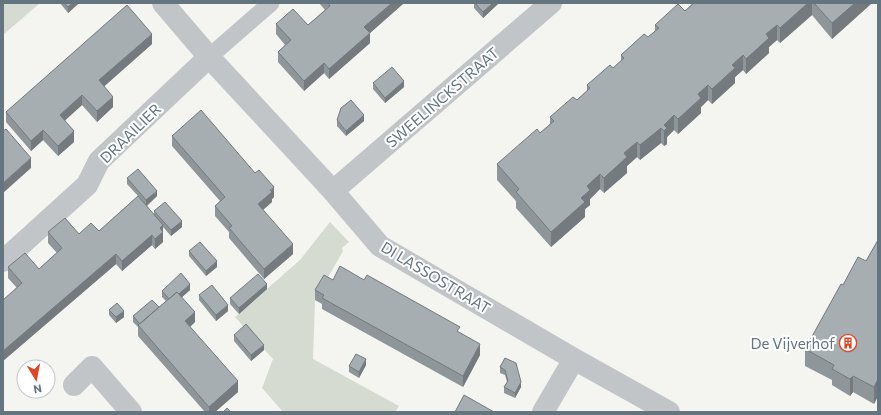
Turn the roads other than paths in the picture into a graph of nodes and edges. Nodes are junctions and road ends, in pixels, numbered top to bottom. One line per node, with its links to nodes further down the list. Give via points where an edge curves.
1 (163, 3): 4 (street, DI LASSOSTRAAT)
2 (271, 3): 4 (lane)
3 (551, 3): 5 (street, SWEELINCKSTRAAT)
4 (209, 57): 5 (street, DI LASSOSTRAAT); 6 (street, DRAAILIER, via 99,161 87,185)
5 (333, 191): 7 (street, DI LASSOSTRAAT, via 380,246)
6 (3, 261)
7 (574, 359): 10 (street); 11 (street, DI LASSOSTRAAT)
8 (74, 385): 9 (street, via 92,367)
9 (131, 412)
10 (543, 412)
11 (669, 412)

